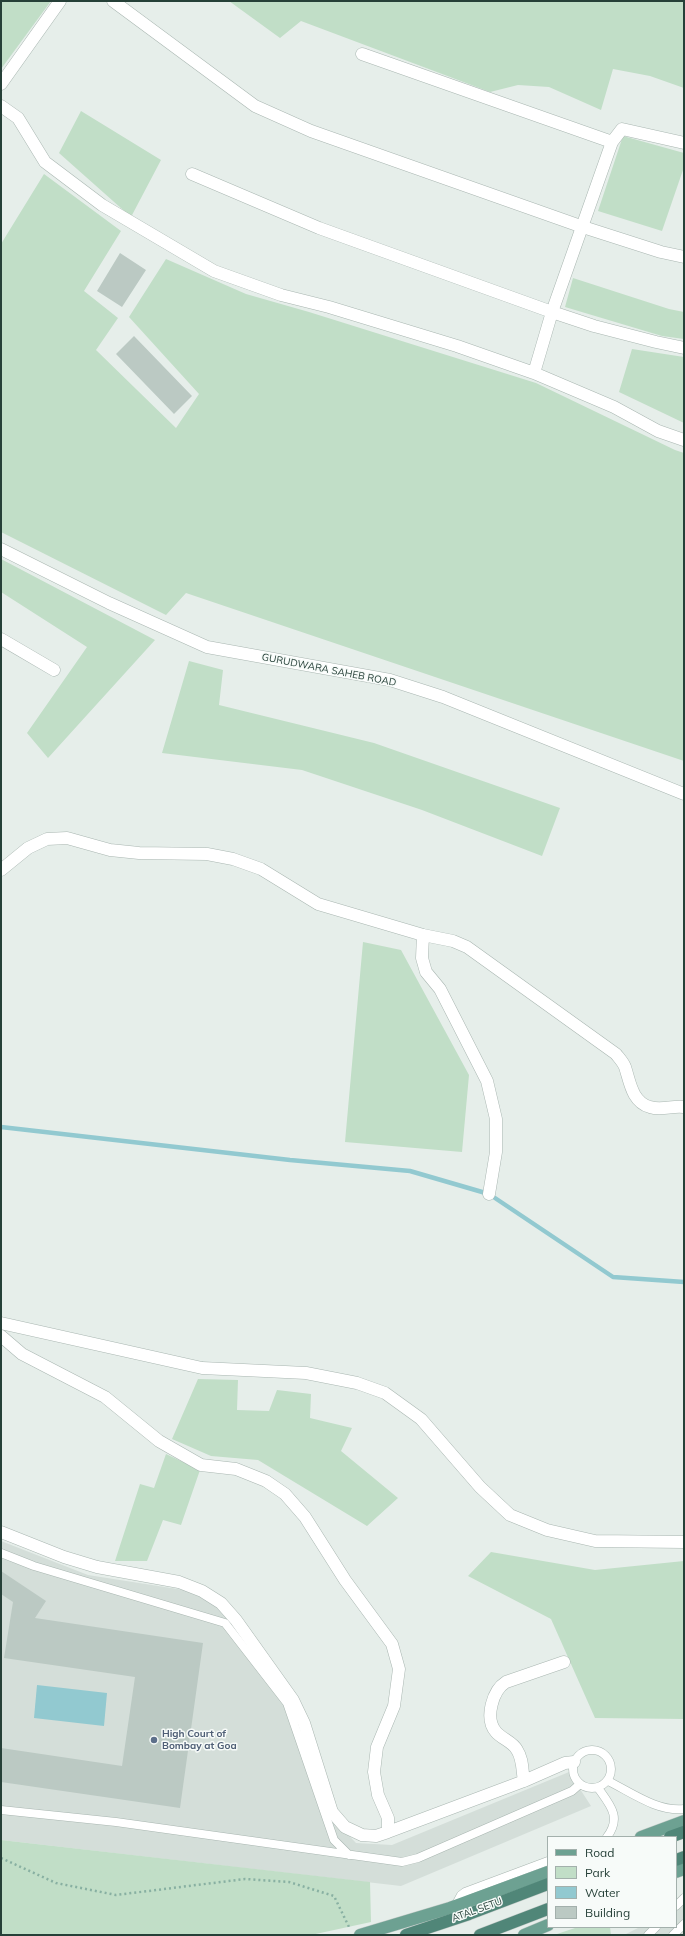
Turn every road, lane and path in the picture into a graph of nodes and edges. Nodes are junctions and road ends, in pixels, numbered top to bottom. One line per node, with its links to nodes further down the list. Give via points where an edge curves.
1 (60, 1): 4 (street)
2 (113, 1): 9 (street, via 255,106 311,131)
3 (362, 54): 6 (street)
4 (1, 84)
5 (1, 106): 13 (street, via 18,118 45,162 102,205 214,272 281,295 457,346)
6 (612, 142): 7 (street, via 622,129); 9 (street)
7 (684, 143)
8 (192, 174): 11 (street, via 319,228)
9 (583, 227): 10 (street, via 660,252); 11 (street)
10 (684, 257)
11 (552, 312): 12 (street, via 594,326); 13 (street)
12 (684, 348)
13 (534, 373): 14 (street, via 614,407 658,431)
14 (684, 440)
15 (1, 549): 18 (street, GURUDWARA SAHEB ROAD, via 109,604 207,647 398,683 443,697)
16 (1, 639): 17 (street)
17 (54, 670)
18 (684, 794)
19 (1, 870): 20 (street, via 28,848 47,839 67,838 110,850 139,853 207,854 233,859 261,869 318,904)
20 (423, 935): 21 (street, via 453,941 467,947 616,1054 624,1065 635,1096 649,1107); 22 (street, via 422,958 426,972 440,989 487,1081 496,1119 496,1152)
21 (684, 1107)
22 (488, 1194)
23 (1, 1324): 26 (street, via 202,1368 306,1374 358,1383 385,1393 421,1419 480,1487 510,1515 547,1530 595,1541)
24 (1, 1336): 37 (street, via 22,1354 105,1397 159,1441 201,1465 236,1469 266,1481 285,1494 305,1517 345,1580 392,1644 399,1669 394,1706 377,1747 374,1772 378,1795 388,1818)
25 (1, 1532): 37 (street, via 97,1567 178,1582 202,1591 221,1603 294,1700 304,1723 332,1812 345,1827 362,1835 376,1836)
26 (684, 1542)
27 (1, 1553): 42 (lane, via 34,1566 225,1623 287,1703 334,1840)
28 (564, 1662): 30 (street, via 506,1682 494,1696 492,1724 496,1732 517,1749)
29 (574, 1762): 30 (street, via 565,1763); 31 (lane, via 577,1756 587,1750 599,1750 611,1763 612,1770); 32 (lane, via 573,1774)
30 (524, 1781): 37 (street)
31 (608, 1781): 33 (lane); 34 (lane, via 650,1803)
32 (580, 1784): 33 (lane); 42 (lane, via 572,1791 418,1858 402,1862)
33 (598, 1788): 39 (lane, via 614,1814 612,1829)
34 (684, 1809)
35 (1, 1810): 42 (lane, via 116,1822)
36 (684, 1821): 40 (main road)
37 (388, 1832)
38 (684, 1832): 41 (highway)
39 (608, 1836)
40 (644, 1836)
41 (673, 1836)
42 (349, 1855)
43 (1, 1858): 51 (path, via 56,1883 116,1894 245,1878 289,1882 334,1896)
44 (547, 1861): 47 (lane, via 465,1892 460,1895)
45 (547, 1872): 47 (main road)
46 (547, 1884): 53 (highway, ATAL SETU)
47 (456, 1906): 52 (main road)
48 (547, 1909): 54 (highway)
49 (684, 1924): 56 (lane)
50 (547, 1925): 55 (main road)
51 (353, 1935)
52 (360, 1935)
53 (406, 1935)
54 (480, 1935)
55 (524, 1935)
56 (673, 1935)

